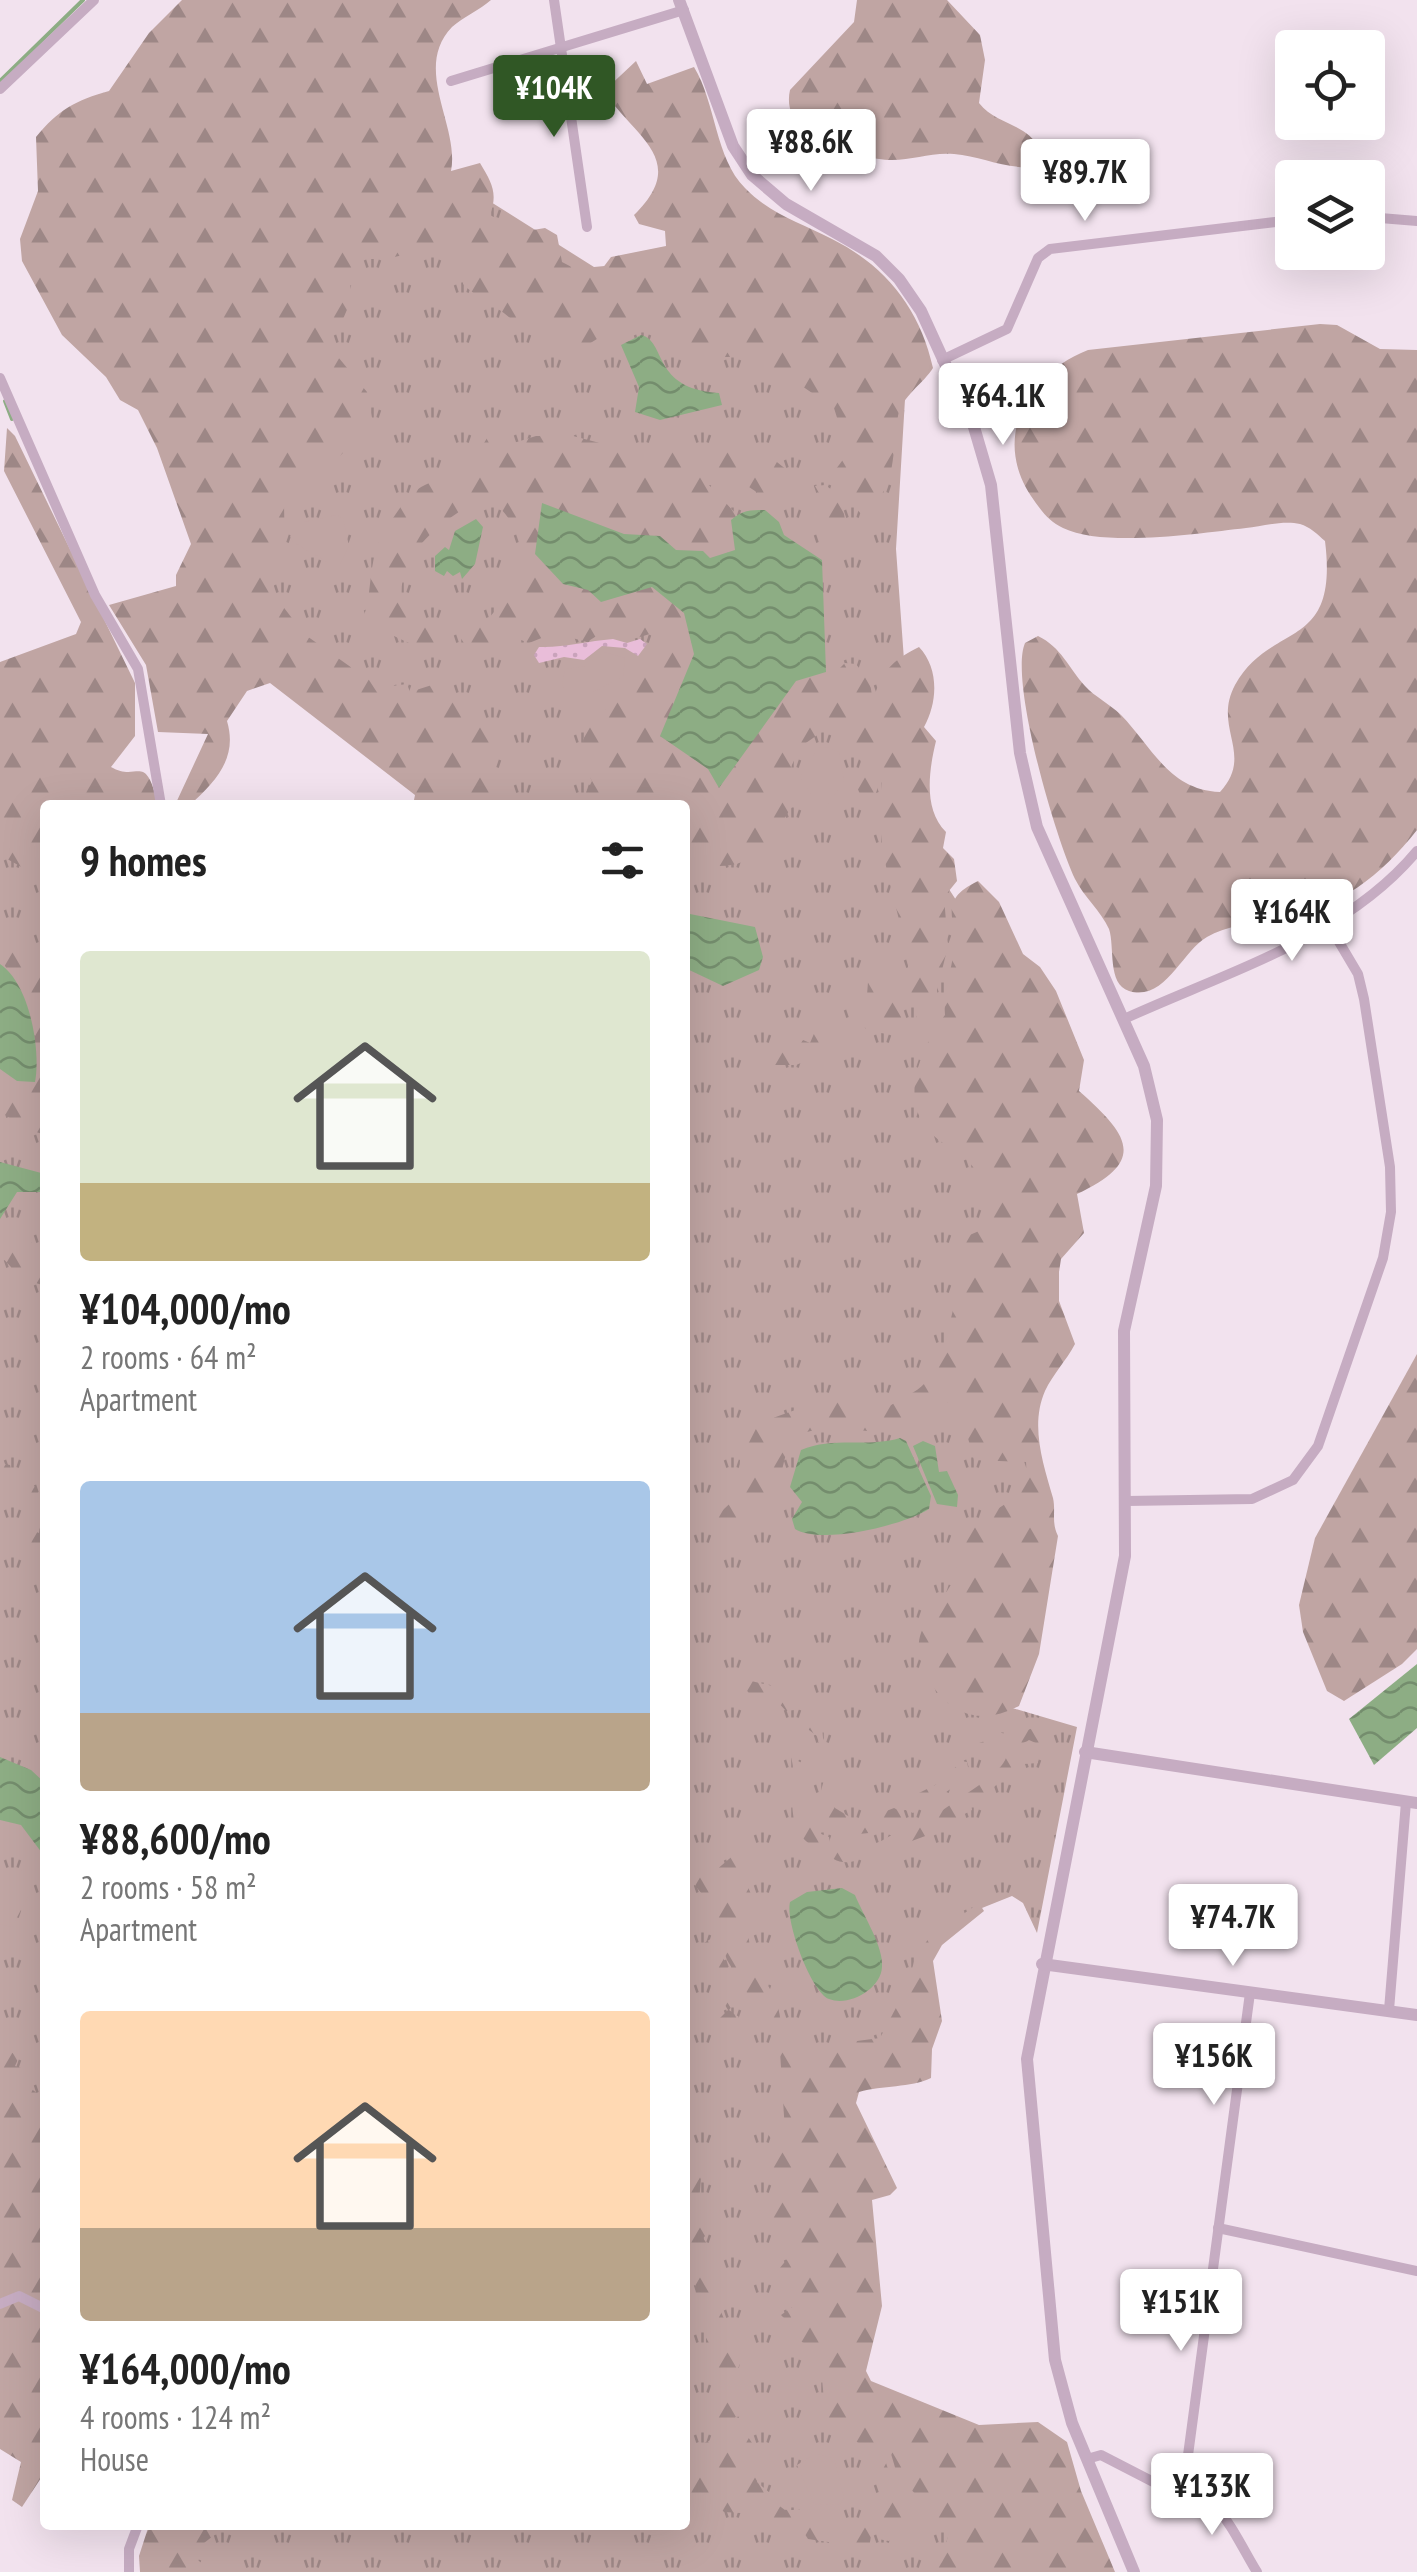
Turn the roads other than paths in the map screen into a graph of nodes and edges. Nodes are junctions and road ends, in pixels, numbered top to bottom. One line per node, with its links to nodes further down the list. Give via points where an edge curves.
1 (94, 0): 6 (street)
2 (554, 0): 4 (street)
3 (681, 5): 4 (street); 11 (street, via 733,146 752,176 890,268 912,294)
4 (560, 47): 5 (street); 10 (street)
5 (451, 80)
6 (0, 89)
7 (1385, 219): 9 (street)
8 (1275, 222): 11 (street, via 1050,249 1038,258 1007,329)
9 (1417, 222)
10 (587, 227)
11 (942, 360): 16 (street, via 986,464 1020,754 1037,827)
12 (0, 378): 13 (street, via 95,595 138,669)
13 (160, 800)
14 (1417, 851): 15 (street, via 1380,889)
15 (1329, 924): 16 (street); 17 (street, via 1364,999 1391,1212 1382,1258 1318,1446 1293,1480 1252,1499)
16 (1124, 1019): 17 (street, via 1148,1082 1159,1149 1124,1332)
17 (1127, 1501): 18 (street, via 1125,1556)
18 (1085, 1752): 19 (street); 20 (street)
19 (1412, 1802): 22 (street)
20 (1042, 1964): 21 (street); 28 (street, via 1027,2059 1028,2110 1055,2360)
21 (1250, 1993): 22 (street); 24 (street)
22 (1389, 2010): 23 (street)
23 (1417, 2015)
24 (1218, 2228): 25 (street); 29 (street)
25 (1417, 2271)
26 (0, 2304): 27 (street, via 19,2296)
27 (40, 2306)
28 (1087, 2459): 29 (street, via 1101,2455 1167,2489); 32 (street)
29 (1184, 2485): 33 (street, via 1210,2498)
30 (136, 2530): 31 (street)
31 (129, 2572)
32 (1134, 2572)
33 (1257, 2572)

